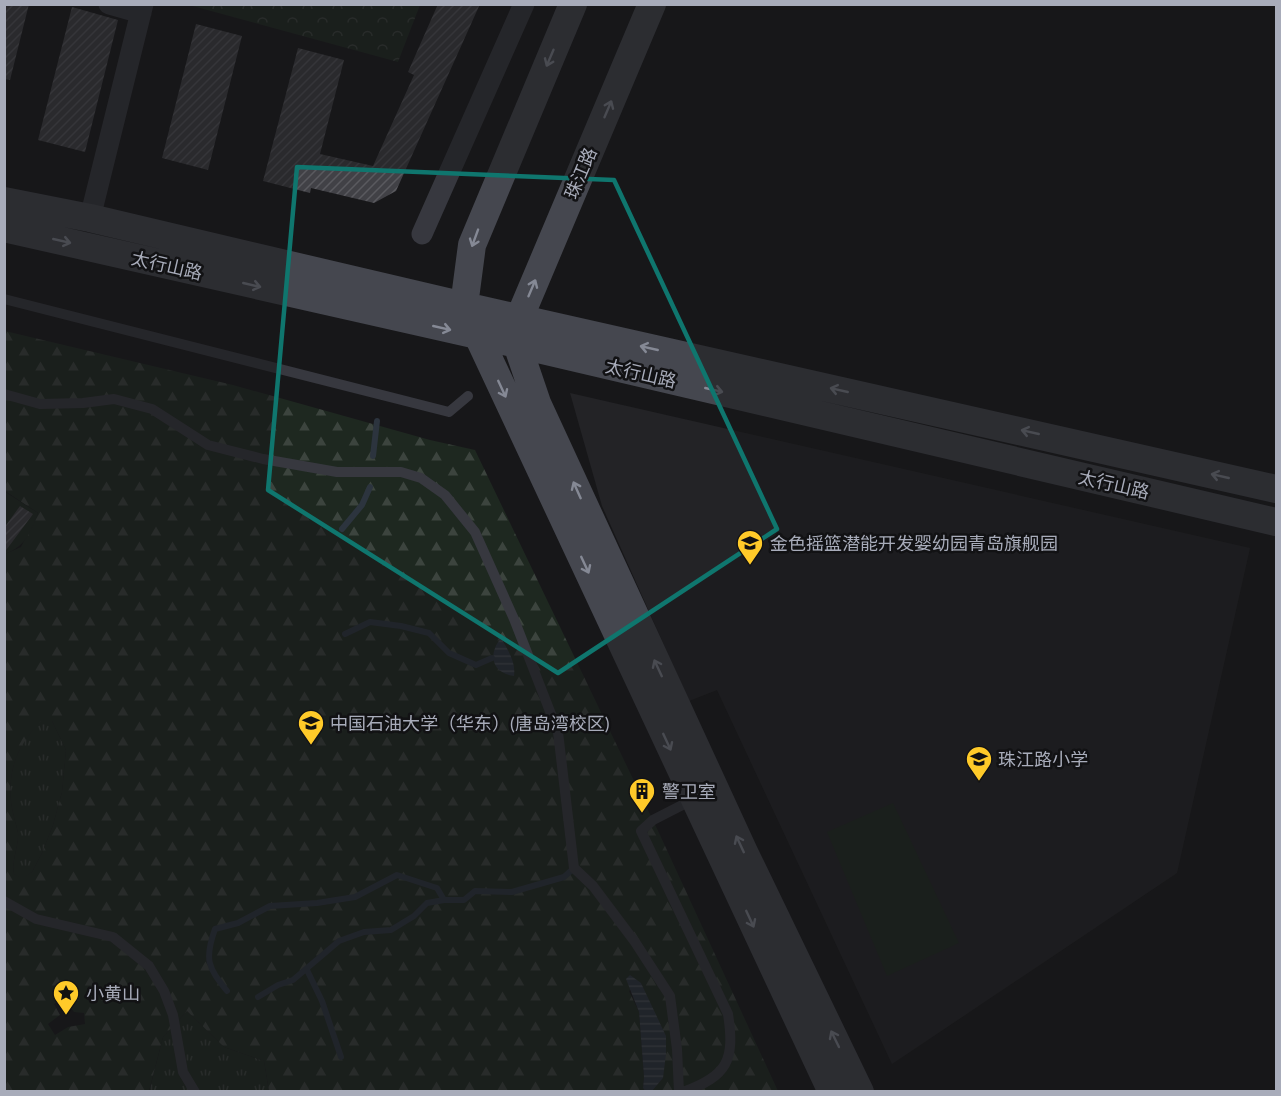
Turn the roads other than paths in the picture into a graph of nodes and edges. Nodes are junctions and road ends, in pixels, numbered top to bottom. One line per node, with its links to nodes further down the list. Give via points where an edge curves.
1 (108, 4): 5 (street)
2 (524, 4): 9 (street)
3 (573, 4): 11 (main road, one-way to 11, via 472,244)
4 (652, 4): 12 (main road, 珠江路, one-way to 4)
5 (142, 9): 7 (street)
6 (4, 201): 7 (main road, 太行山路)
7 (90, 218): 11 (main road, 太行山路)
8 (4, 228): 13 (main road, 太行山路, one-way to 13)
9 (422, 234)
10 (4, 299): 15 (lane, via 449,412)
11 (464, 306): 12 (main road, 太行山路); 13 (main road)
12 (518, 332): 13 (main road, 太行山路); 16 (main road, 太行山路, one-way to 12); 17 (main road, 太行山路, one-way to 17); 23 (main road, one-way to 12, via 744,852 537,403)
13 (477, 336): 18 (main road, one-way to 18)
14 (4, 394): 21 (lane, via 40,404 114,399 153,409 208,445 337,472 401,472 421,478 445,495 475,532 558,732 574,868 593,886 670,996)
15 (468, 396)
16 (1276, 489)
17 (1276, 522)
18 (694, 799): 21 (lane, via 653,820 641,831 728,1014 731,1052 726,1064 714,1077); 22 (main road, one-way to 22)
19 (4, 902): 20 (lane, via 36,918 113,937 149,966 164,991 173,1016 183,1072)
20 (195, 1092)
21 (681, 1092)
22 (832, 1092)
23 (860, 1092)

